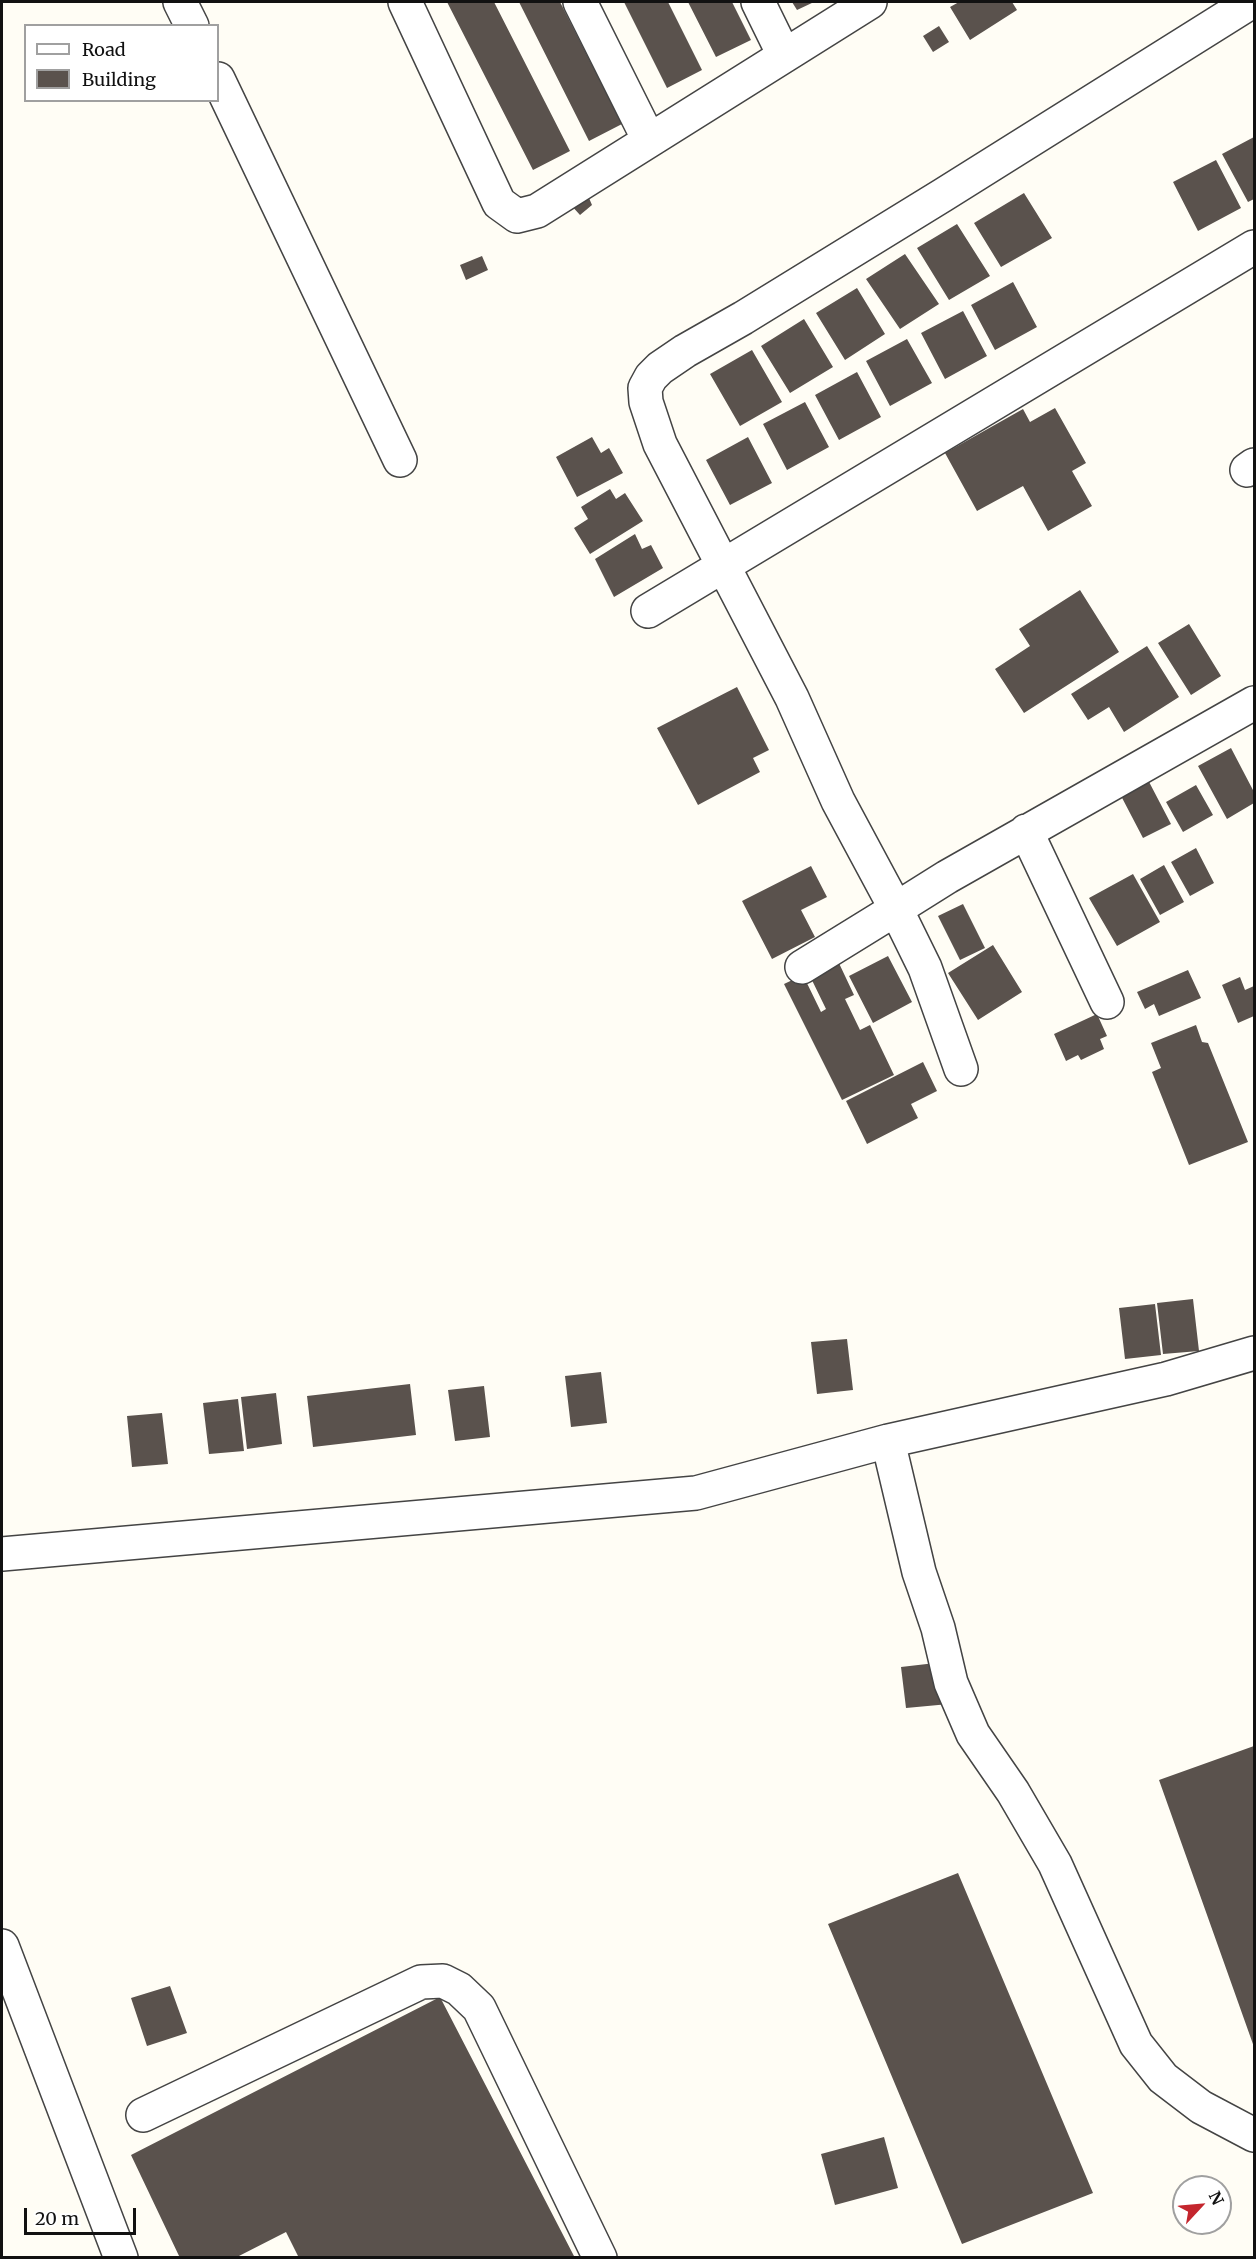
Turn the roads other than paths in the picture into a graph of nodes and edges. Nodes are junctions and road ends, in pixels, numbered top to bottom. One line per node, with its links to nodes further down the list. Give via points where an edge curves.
1 (180, 2): 7 (street)
2 (405, 2): 10 (street, via 499,203 517,216 537,211)
3 (580, 2): 10 (street)
4 (758, 2): 8 (street)
5 (870, 2): 8 (street)
6 (1251, 2): 13 (street, via 685,351 651,377 645,388 646,402 660,444)
7 (191, 24)
8 (784, 55): 10 (street)
9 (219, 81): 12 (street)
10 (649, 140)
11 (1254, 247): 13 (street)
12 (400, 459)
13 (724, 564): 14 (street); 17 (street, via 792,698 838,801)
14 (648, 611)
15 (1254, 703): 16 (street)
16 (1026, 831): 17 (street); 19 (street)
17 (896, 909): 18 (street); 20 (street, via 925,968)
18 (802, 967)
19 (1107, 1002)
20 (961, 1069)
21 (1254, 1353): 22 (street, via 1166,1379)
22 (888, 1441): 23 (street, via 696,1493); 26 (street, via 919,1572 951,1683 973,1734 1055,1864 1136,2044 1163,2078 1201,2107)
23 (2, 1554)
24 (2, 1946): 27 (street)
25 (143, 2115): 28 (street, via 421,1982 443,1981 459,1989 479,2008)
26 (1254, 2135)
27 (121, 2258)
28 (600, 2258)

